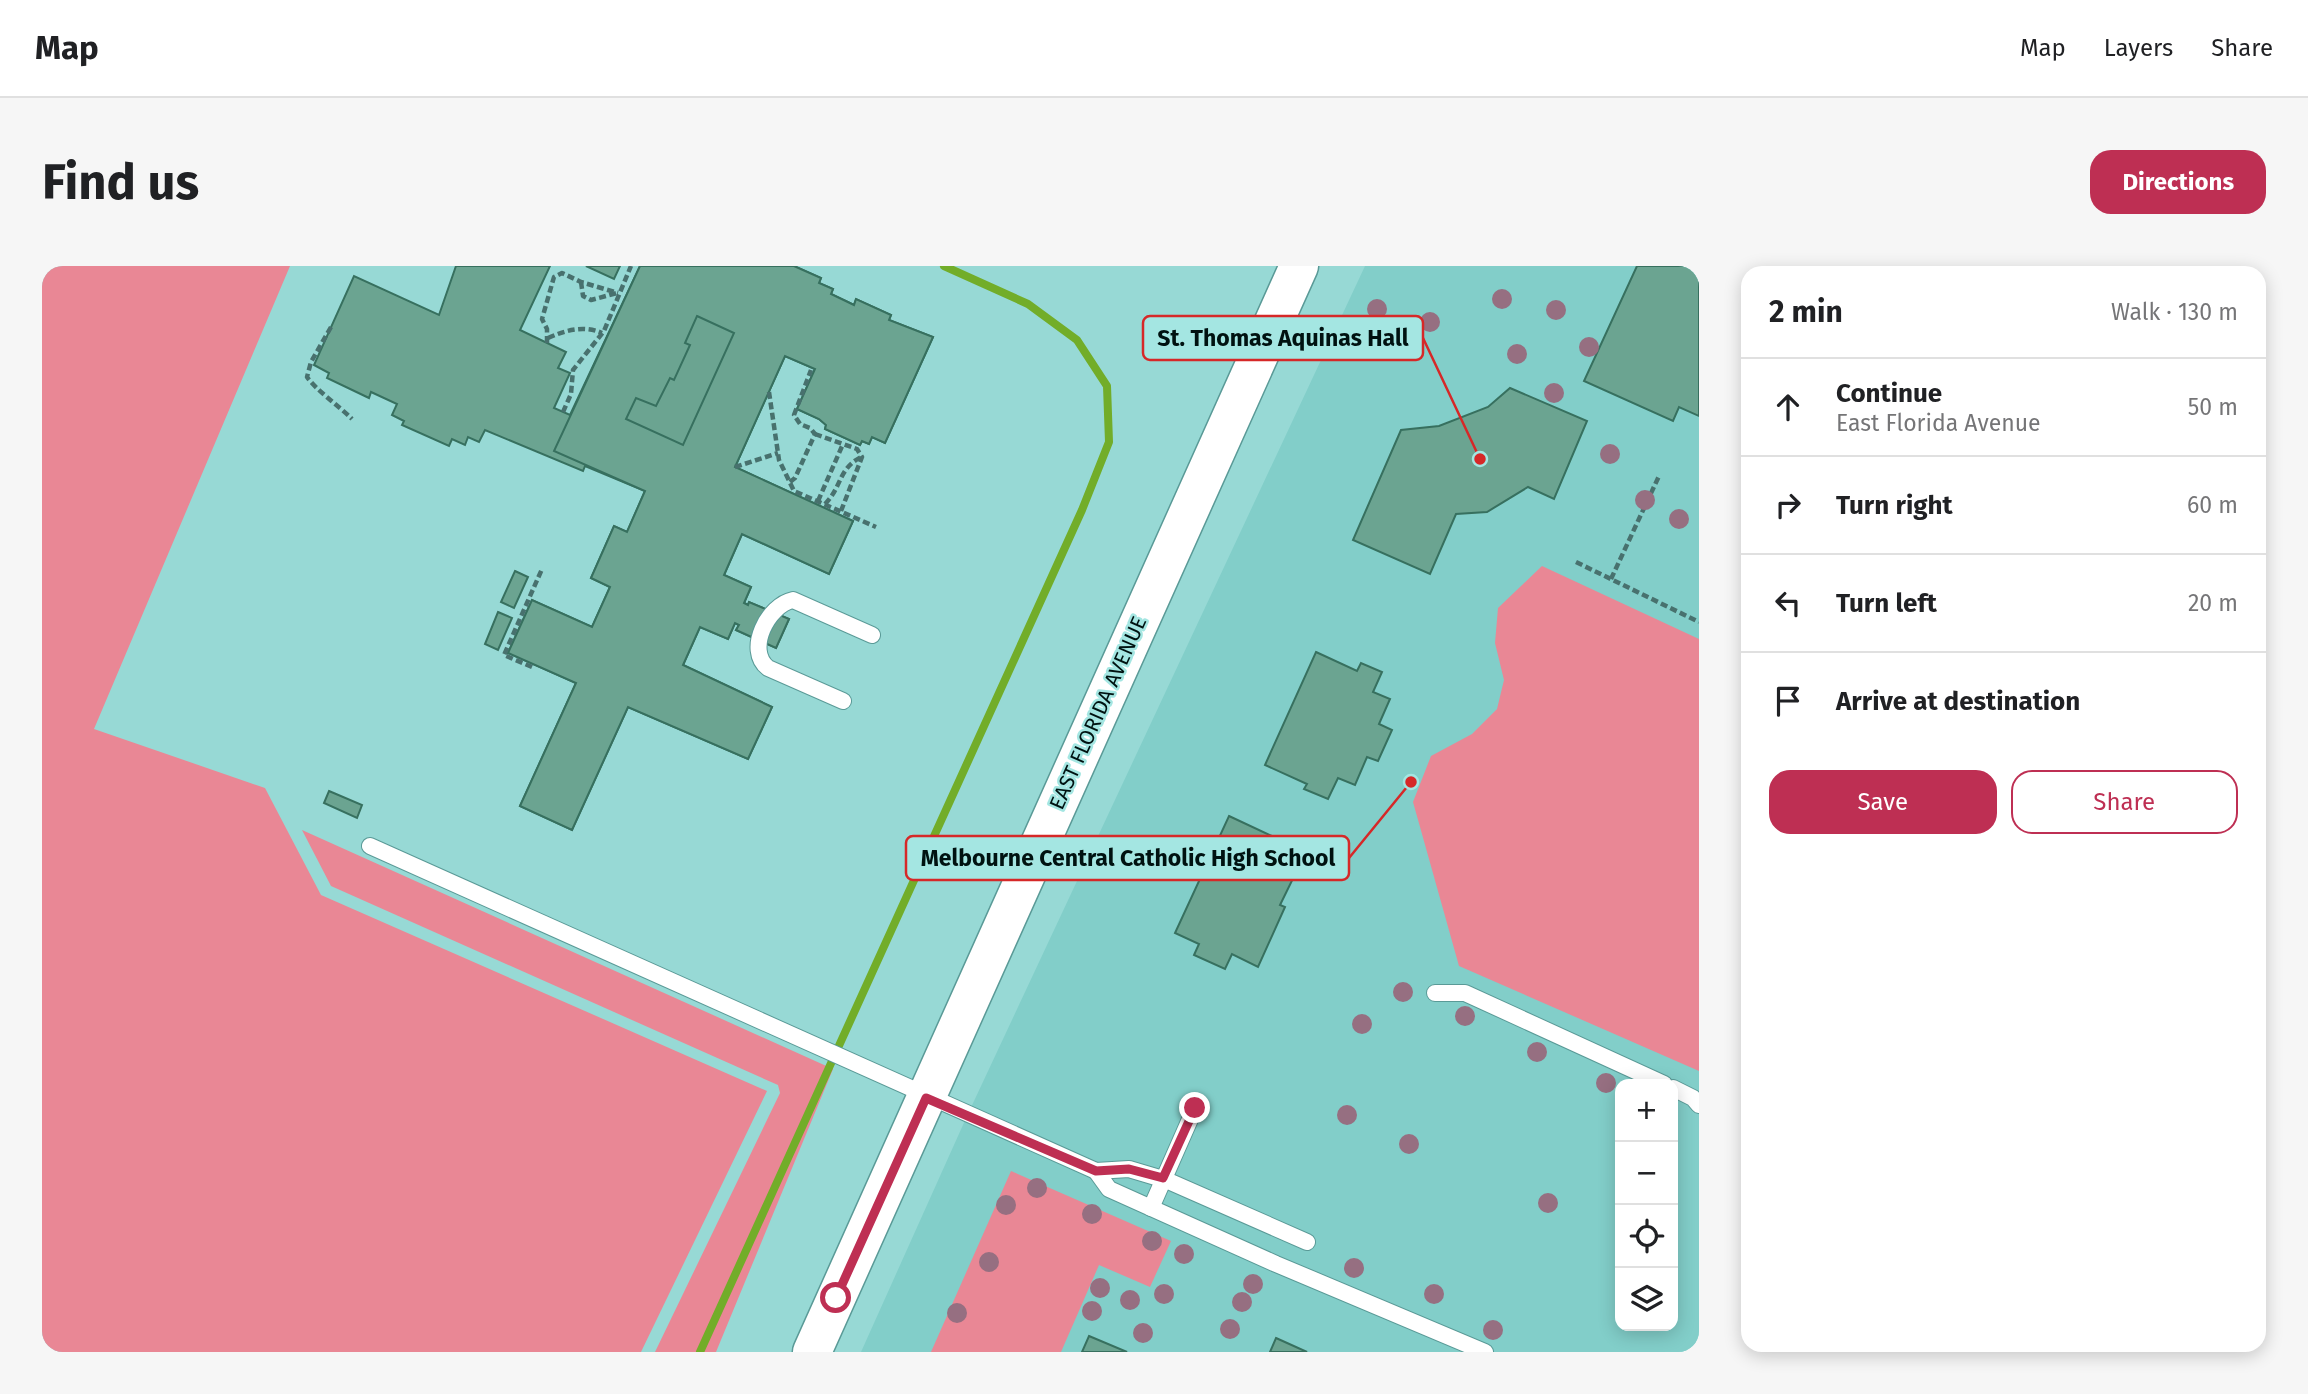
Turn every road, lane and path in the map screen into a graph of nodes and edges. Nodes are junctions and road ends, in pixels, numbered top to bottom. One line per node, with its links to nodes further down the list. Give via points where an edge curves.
1 (631, 266): 4 (path)
2 (1299, 266): 33 (street, EAST FLORIDA AVENUE)
3 (581, 282): 4 (path); 4 (path, via 583,296 591,300); 6 (path, via 562,273 554,276 542,319 547,340 561,332 591,328)
4 (618, 293): 6 (path)
5 (331, 327): 10 (path, via 307,377)
6 (602, 333): 9 (path, via 573,370 571,394)
7 (810, 370): 11 (path, via 793,415)
8 (769, 391): 13 (path)
9 (563, 412)
10 (352, 419)
11 (815, 433): 12 (path); 17 (path)
12 (843, 444): 14 (path, via 857,449); 18 (path)
13 (778, 453): 15 (path); 17 (path)
14 (862, 457): 19 (path, via 845,468 836,493); 20 (path)
15 (735, 467)
16 (1659, 476): 24 (path)
17 (790, 482): 18 (path, via 794,491)
18 (818, 501): 19 (path)
19 (825, 504): 20 (path)
20 (841, 511): 21 (path)
21 (876, 527)
22 (1576, 562): 24 (path)
23 (542, 569): 27 (path, via 504,655)
24 (1611, 579): 25 (path)
25 (1699, 622)
26 (872, 635): 28 (lane, via 793,600 778,606 759,640 758,653 768,668)
27 (532, 667)
28 (843, 701)
29 (370, 846): 33 (lane)
30 (1436, 993): 31 (lane, via 1465,993)
31 (1653, 1079)
32 (1678, 1090): 34 (lane)
33 (926, 1098): 36 (lane); 40 (street, EAST FLORIDA AVENUE)
34 (1699, 1104)
35 (1195, 1108): 37 (lane)
36 (1096, 1171): 37 (lane, via 1129,1169); 38 (lane, via 1109,1189)
37 (1163, 1178): 38 (lane); 39 (lane)
38 (1151, 1208): 41 (lane)
39 (1307, 1242)
40 (812, 1352)
41 (1485, 1352)

